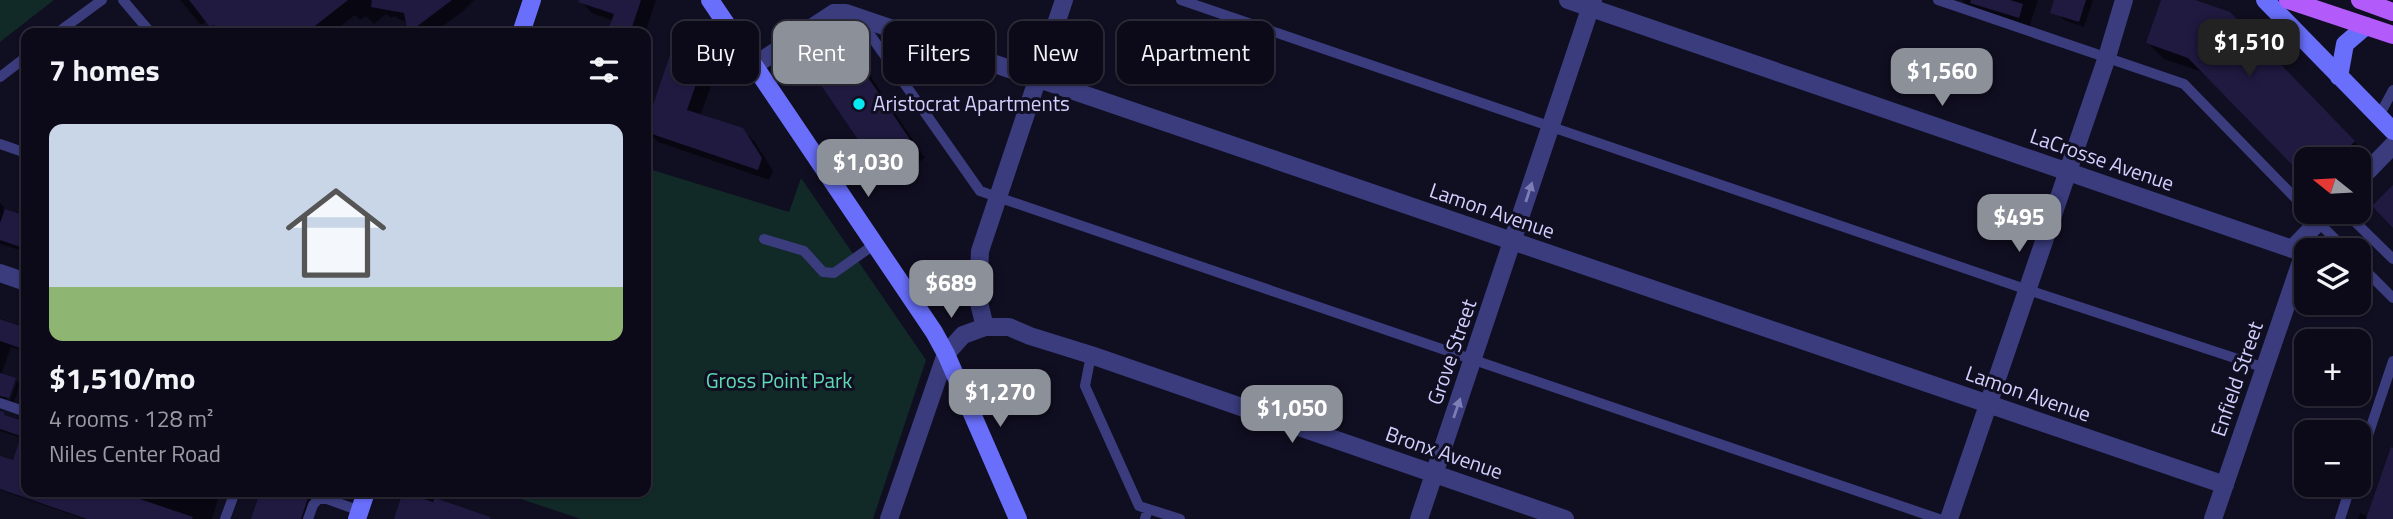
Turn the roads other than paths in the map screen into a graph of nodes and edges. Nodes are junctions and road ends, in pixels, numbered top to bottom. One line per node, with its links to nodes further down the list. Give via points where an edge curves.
1 (102, 0): 19 (lane)
2 (123, 0): 20 (lane)
3 (532, 0): 21 (main road)
4 (710, 0): 16 (main road)
5 (1064, 0): 17 (street)
6 (1181, 0): 34 (lane)
7 (1568, 0): 13 (street, LaCrosse Avenue)
8 (1938, 0): 23 (lane)
9 (2124, 0): 23 (street)
10 (2265, 0): 29 (main road)
11 (2288, 0): 18 (main road)
12 (2360, 0): 14 (main road)
13 (1592, 4): 34 (street, Grove Street); 40 (street, LaCrosse Avenue)
14 (2389, 7)
15 (857, 17): 25 (street, Lamon Avenue, via 834,13); 26 (street, Lamon Avenue); 42 (lane, via 980,191)
16 (725, 21)
17 (1057, 21)
18 (2366, 26): 22 (main road); 29 (main road, via 2345,44)
19 (64, 28)
20 (147, 28)
21 (523, 28)
22 (2393, 35)
23 (2107, 57): 40 (street); 41 (lane, via 2184,84)
24 (21, 61): 28 (lane)
25 (759, 62)
26 (1009, 70)
27 (759, 71): 48 (main road)
28 (0, 77)
29 (2339, 77): 33 (main road)
30 (1037, 84): 42 (street)
31 (1050, 84): 47 (street, Lamon Avenue)
32 (2393, 90): 33 (lane)
33 (2379, 116): 35 (main road)
34 (1551, 126): 47 (street, Grove Street, one-way to 34); 55 (lane)
35 (2393, 131)
36 (0, 145): 38 (lane)
37 (2393, 145): 39 (street)
38 (21, 151)
39 (2371, 168)
40 (2068, 172): 49 (street, LaCrosse Avenue); 55 (street)
41 (2294, 193)
42 (999, 197): 57 (street, via 980,251 978,299); 61 (lane)
43 (2324, 224): 45 (lane)
44 (2357, 224): 50 (lane)
45 (2336, 238)
46 (764, 239): 48 (lane, via 804,251 823,272 834,274)
47 (1513, 242): 61 (street, Grove Street); 65 (street, Lamon Avenue)
48 (875, 244): 59 (main road)
49 (2294, 250)
50 (2393, 260)
51 (2294, 265): 63 (street, Enfield Street)
52 (0, 274): 54 (street)
53 (2371, 274): 56 (lane)
54 (21, 280)
55 (2028, 290): 63 (lane); 65 (street)
56 (2391, 292)
57 (985, 327): 58 (street, Bronx Avenue, via 1009,327); 59 (street, via 963,335)
58 (1030, 337): 59 (street, Bronx Avenue, via 988,338); 60 (street, Bronx Avenue)
59 (946, 354): 77 (street); 78 (main road)
60 (1091, 355): 68 (street, Bronx Avenue); 73 (lane, via 1085,386)
61 (1473, 360): 68 (street, Grove Street, one-way to 61); 82 (lane)
62 (2393, 361): 67 (lane)
63 (2265, 368): 69 (street, Enfield Street)
64 (0, 403): 66 (lane)
65 (1988, 405): 69 (street, Lamon Avenue); 83 (street)
66 (21, 410)
67 (2371, 426)
68 (1434, 474): 80 (street, Grove Street); 81 (street, Bronx Avenue)
69 (2225, 485): 84 (street, Enfield Street)
70 (233, 497): 75 (lane)
71 (364, 497): 74 (main road)
72 (2347, 497): 85 (lane)
73 (1146, 514): 79 (lane)
74 (358, 515): 76 (lane, via 318,499)
75 (225, 519)
76 (308, 519)
77 (889, 519)
78 (1018, 519)
79 (1180, 519)
80 (1419, 519)
81 (1565, 519)
82 (1939, 519)
83 (1949, 519)
84 (2213, 519)
85 (2340, 519)

